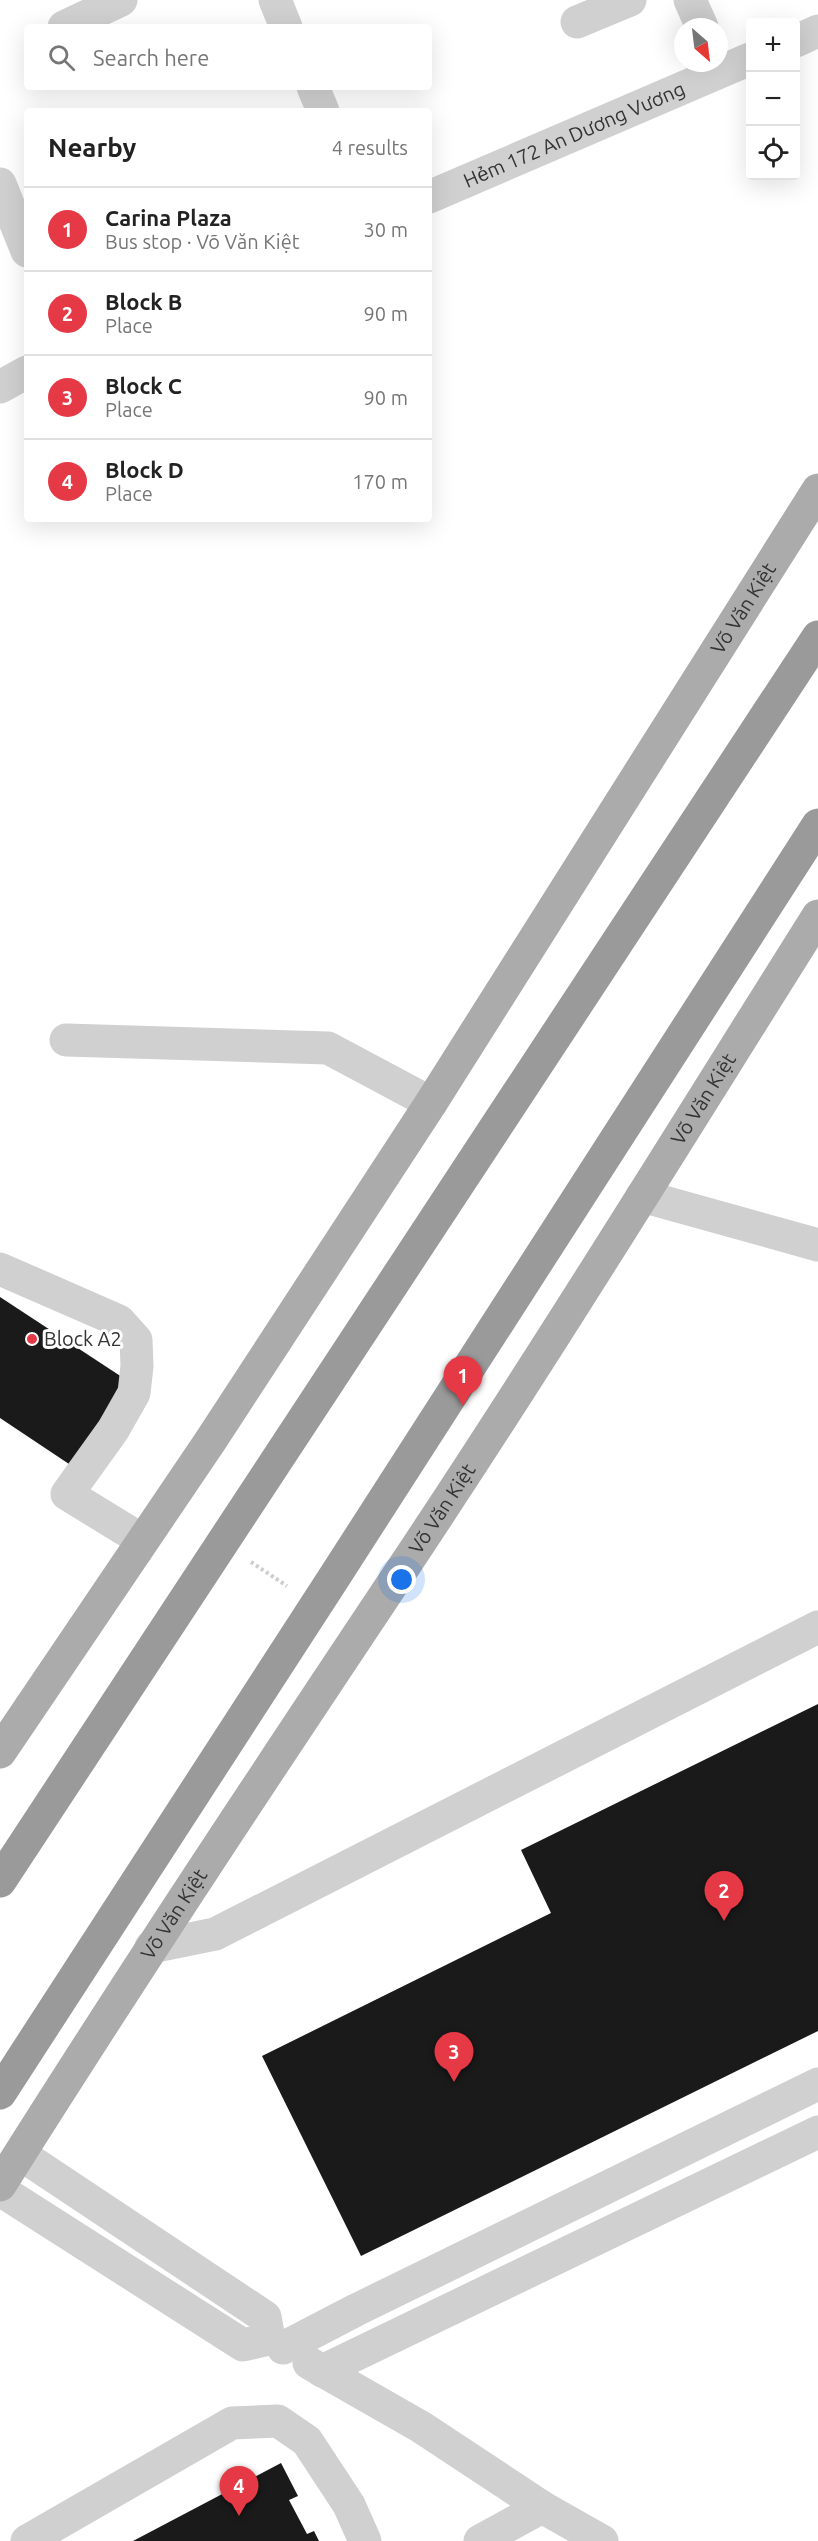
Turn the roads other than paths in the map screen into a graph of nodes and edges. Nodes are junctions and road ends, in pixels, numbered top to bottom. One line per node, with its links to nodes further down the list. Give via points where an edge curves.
1 (121, 0): 7 (street)
2 (275, 0): 8 (street)
3 (630, 0): 6 (street)
4 (690, 0): 5 (street)
5 (698, 18)
6 (577, 22)
7 (69, 24)
8 (285, 24)
9 (818, 31): 10 (street)
10 (800, 39)
11 (730, 65): 15 (street, Hẻm 172 An Dương Vương)
12 (314, 90): 13 (street)
13 (322, 108)
14 (0, 184): 16 (street)
15 (432, 196)
16 (24, 244)
17 (24, 374): 18 (street)
18 (0, 387)
19 (818, 490): 24 (main road, Võ Văn Kiệt)
20 (818, 637): 31 (highway)
21 (818, 825): 34 (highway)
22 (818, 916): 25 (main road, Võ Văn Kiệt)
23 (66, 1040): 24 (street, via 328,1048)
24 (431, 1102): 28 (main road, Võ Văn Kiệt)
25 (642, 1196): 26 (street); 32 (main road, Võ Văn Kiệt, via 407,1562)
26 (818, 1245)
27 (0, 1269): 28 (street, via 119,1321 136,1340 134,1393 67,1494)
28 (142, 1540): 30 (main road, Võ Văn Kiệt)
29 (818, 1627): 32 (street, via 215,1934)
30 (0, 1752)
31 (0, 1881)
32 (151, 1947): 36 (main road, Võ Văn Kiệt)
33 (818, 2084): 41 (street, via 356,2310)
34 (0, 2093)
35 (818, 2132): 42 (street)
36 (20, 2154): 37 (main road, Võ Văn Kiệt); 39 (street)
37 (0, 2185)
38 (0, 2190): 40 (street)
39 (85, 2197): 40 (street); 41 (street, via 265,2317)
40 (62, 2230): 41 (street, via 243,2345)
41 (276, 2344): 42 (street)
42 (322, 2371): 43 (street, via 422,2427)
43 (542, 2507): 46 (street); 47 (street)
44 (27, 2541): 45 (street, via 232,2423 278,2421 307,2441 349,2505)
45 (365, 2541)
46 (480, 2541)
47 (602, 2541)

